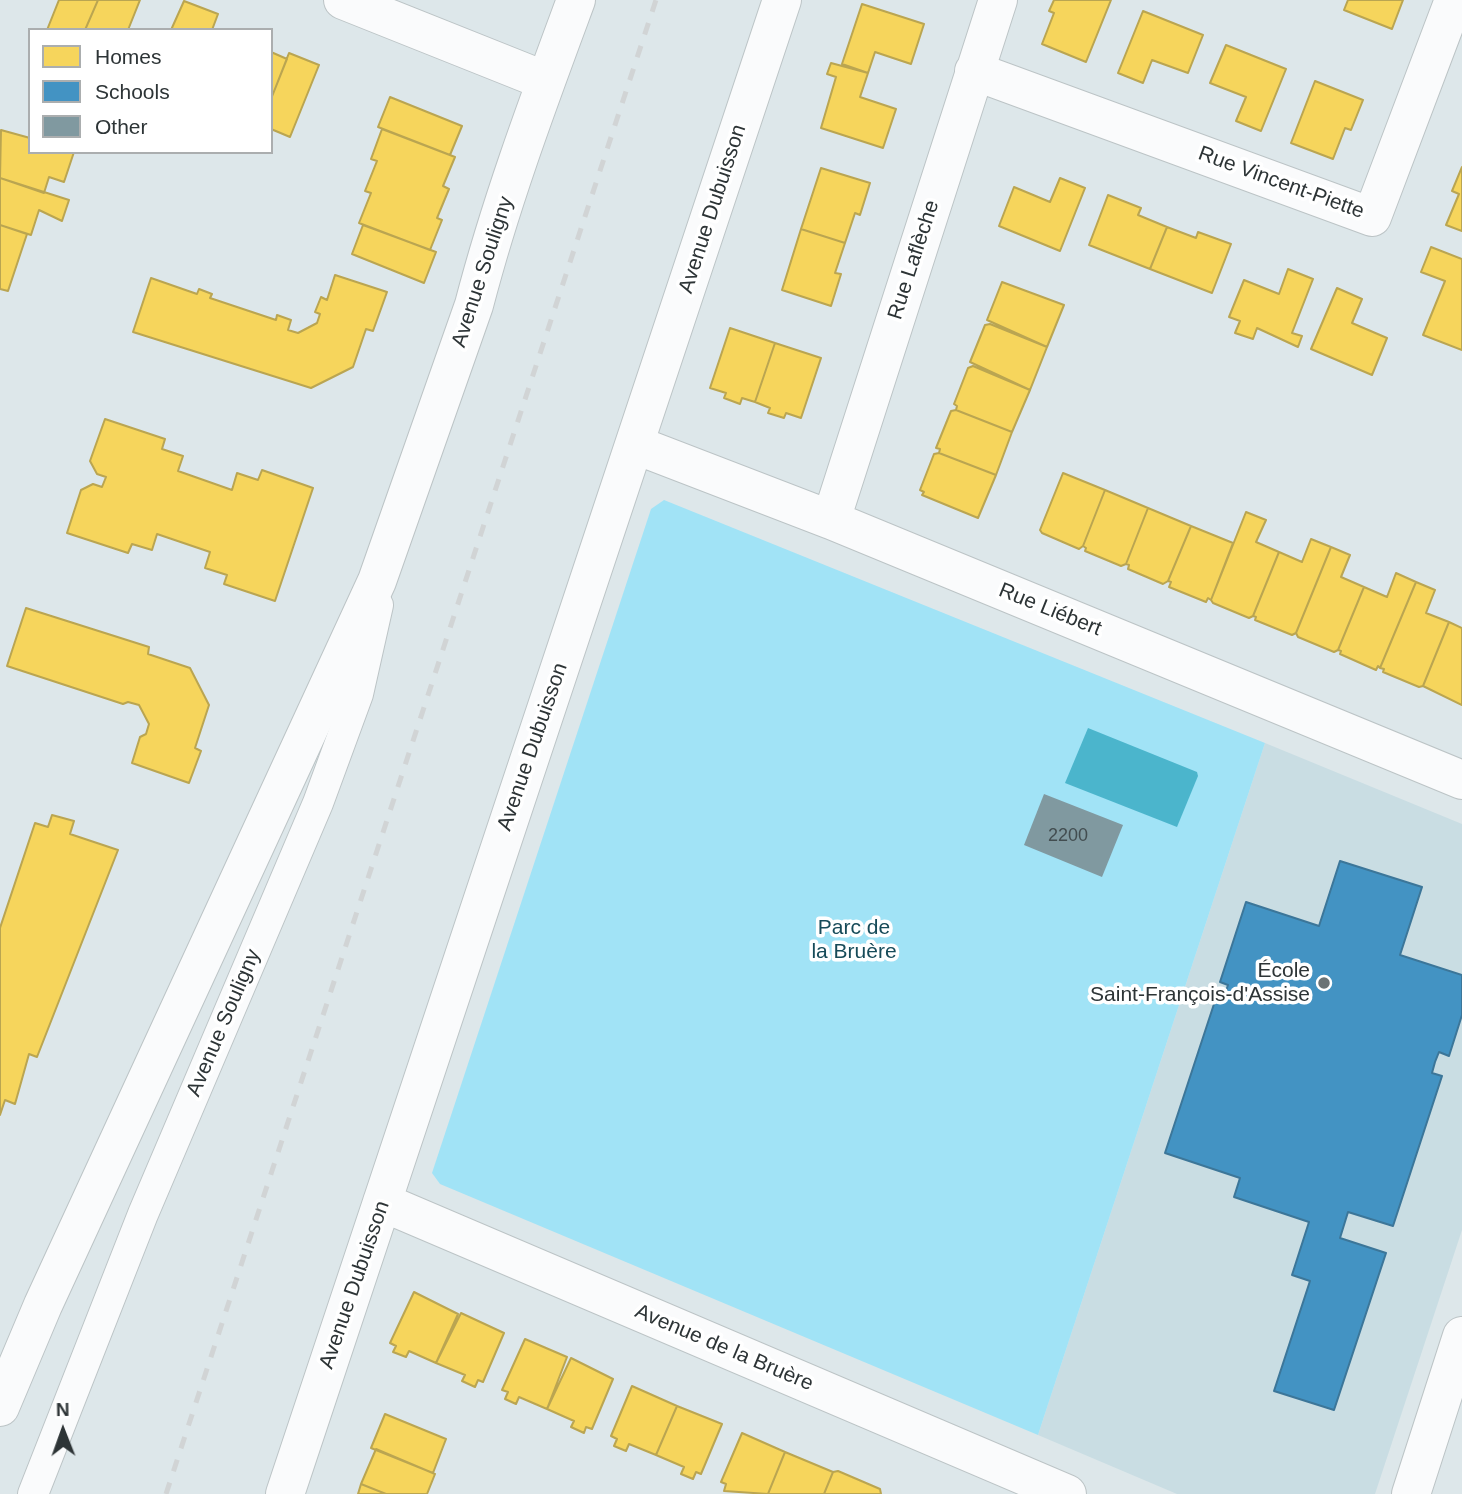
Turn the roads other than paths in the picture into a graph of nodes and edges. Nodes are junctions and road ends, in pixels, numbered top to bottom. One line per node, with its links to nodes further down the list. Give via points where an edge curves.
1 (343, 0): 7 (street)
2 (576, 0): 7 (street, Avenue Souligny)
3 (782, 0): 8 (street, Avenue Dubuisson)
4 (998, 0): 6 (street, Rue Laflèche)
5 (1454, 0): 6 (street, Rue Vincent-Piette, via 1372,218)
6 (974, 71): 9 (street, Rue Laflèche)
7 (546, 81): 10 (street, Avenue Souligny)
8 (636, 444): 9 (street, Rue Liébert); 12 (street, Avenue Dubuisson)
9 (831, 520): 11 (street, Rue Liébert)
10 (391, 544): 14 (street, Avenue Souligny); 15 (street, Avenue Souligny, via 358,694 318,803 138,1227)
11 (1462, 780)
12 (382, 1202): 16 (street, Avenue Dubuisson); 17 (street, Avenue de la Bruère)
13 (1462, 1336): 18 (street)
14 (0, 1407)
15 (33, 1494)
16 (285, 1494)
17 (1067, 1494)
18 (1411, 1494)

